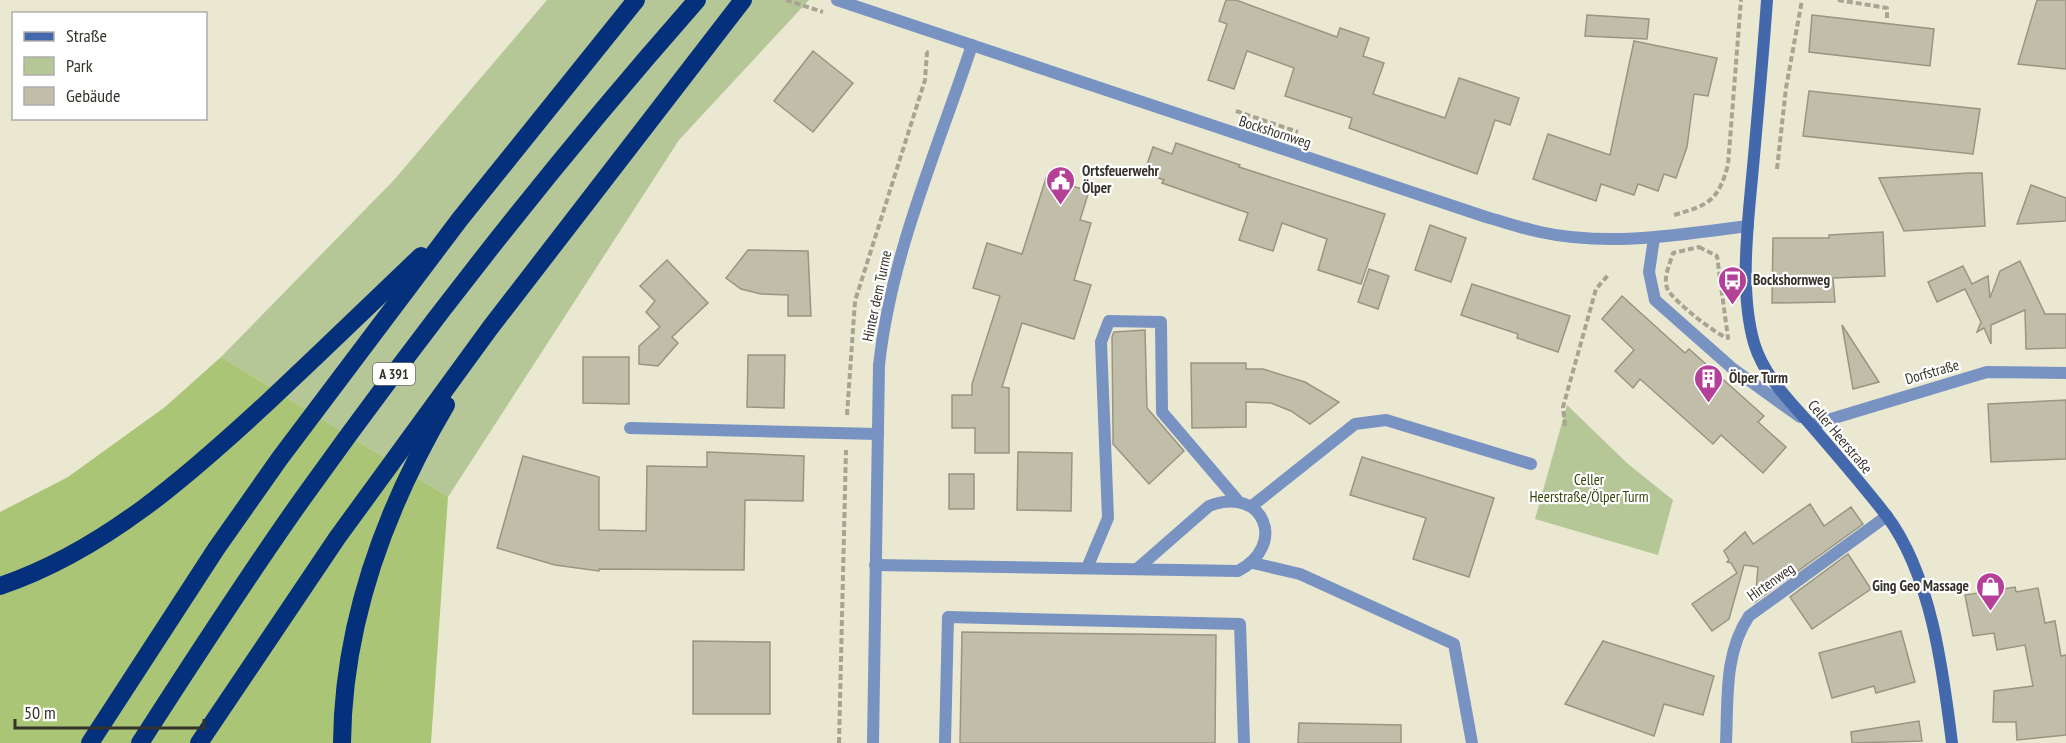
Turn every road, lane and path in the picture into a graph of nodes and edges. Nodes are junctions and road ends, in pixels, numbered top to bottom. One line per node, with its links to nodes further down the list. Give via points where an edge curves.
1 (697, 0): 36 (highway, A 391, via 600,112 421,337 302,500)
2 (743, 0): 19 (highway)
3 (837, 0): 10 (street, Bockshornweg)
4 (1741, 0): 14 (path, via 1728,165 1720,191 1700,208)
5 (1767, 0): 16 (main road, Celler Heerstraße)
6 (1802, 0): 13 (path)
7 (1838, 0): 9 (path, via 1887,8)
8 (633, 3): 15 (highway, A 391)
9 (1887, 18)
10 (972, 45): 17 (street, Bockshornweg, via 1486,218 1541,232); 25 (street, Hinter dem Turme, via 892,286 879,365)
11 (1236, 111): 12 (path)
12 (1302, 133)
13 (1777, 169)
14 (1667, 217)
15 (460, 219): 34 (highway, via 215,451 82,550 39,573); 35 (highway, A 391, via 216,549)
16 (1748, 226): 17 (street, Bockshornweg); 22 (main road, Celler Heerstraße, via 1749,310 1755,344 1770,379)
17 (1654, 238): 22 (street, via 1649,272 1655,300 1732,368)
18 (1609, 274): 23 (path, via 1596,289 1563,407)
19 (490, 328): 37 (highway, via 337,538); 38 (highway, via 440,414 398,500 364,585 349,648)
20 (1728, 338): 20 (path, via 1717,256 1699,247 1673,253 1666,278 1669,291 1717,335)
21 (2066, 373): 22 (street, Dorfstraße, via 1987,372)
22 (1811, 425): 29 (main road, Celler Heerstraße)
23 (1565, 426)
24 (630, 428): 25 (street)
25 (878, 434): 31 (street, Hinter dem Turme)
26 (1531, 464): 28 (street, via 1386,420 1355,424)
27 (1238, 501): 28 (street); 32 (street, via 1162,412 1161,322 1109,321 1101,342 1108,518); 33 (street, via 1209,506)
28 (1252, 506): 30 (street, via 1263,518 1266,536)
29 (1887, 516): 43 (street, Hirtenweg, via 1749,616 1735,641 1728,680); 44 (main road, Celler Heerstraße, via 1920,579 1947,698)
30 (1253, 563): 33 (street, via 1239,571); 42 (street, via 1300,574 1454,644)
31 (875, 565): 32 (street); 39 (street, Hinter dem Turme)
32 (1087, 568): 33 (street)
33 (1137, 569)
34 (0, 586)
35 (90, 743)
36 (140, 743)
37 (200, 743)
38 (342, 743)
39 (873, 743)
40 (945, 743): 41 (street, via 948,617 1240,624)
41 (1244, 743)
42 (1472, 743)
43 (1726, 743)
44 (1952, 743)

